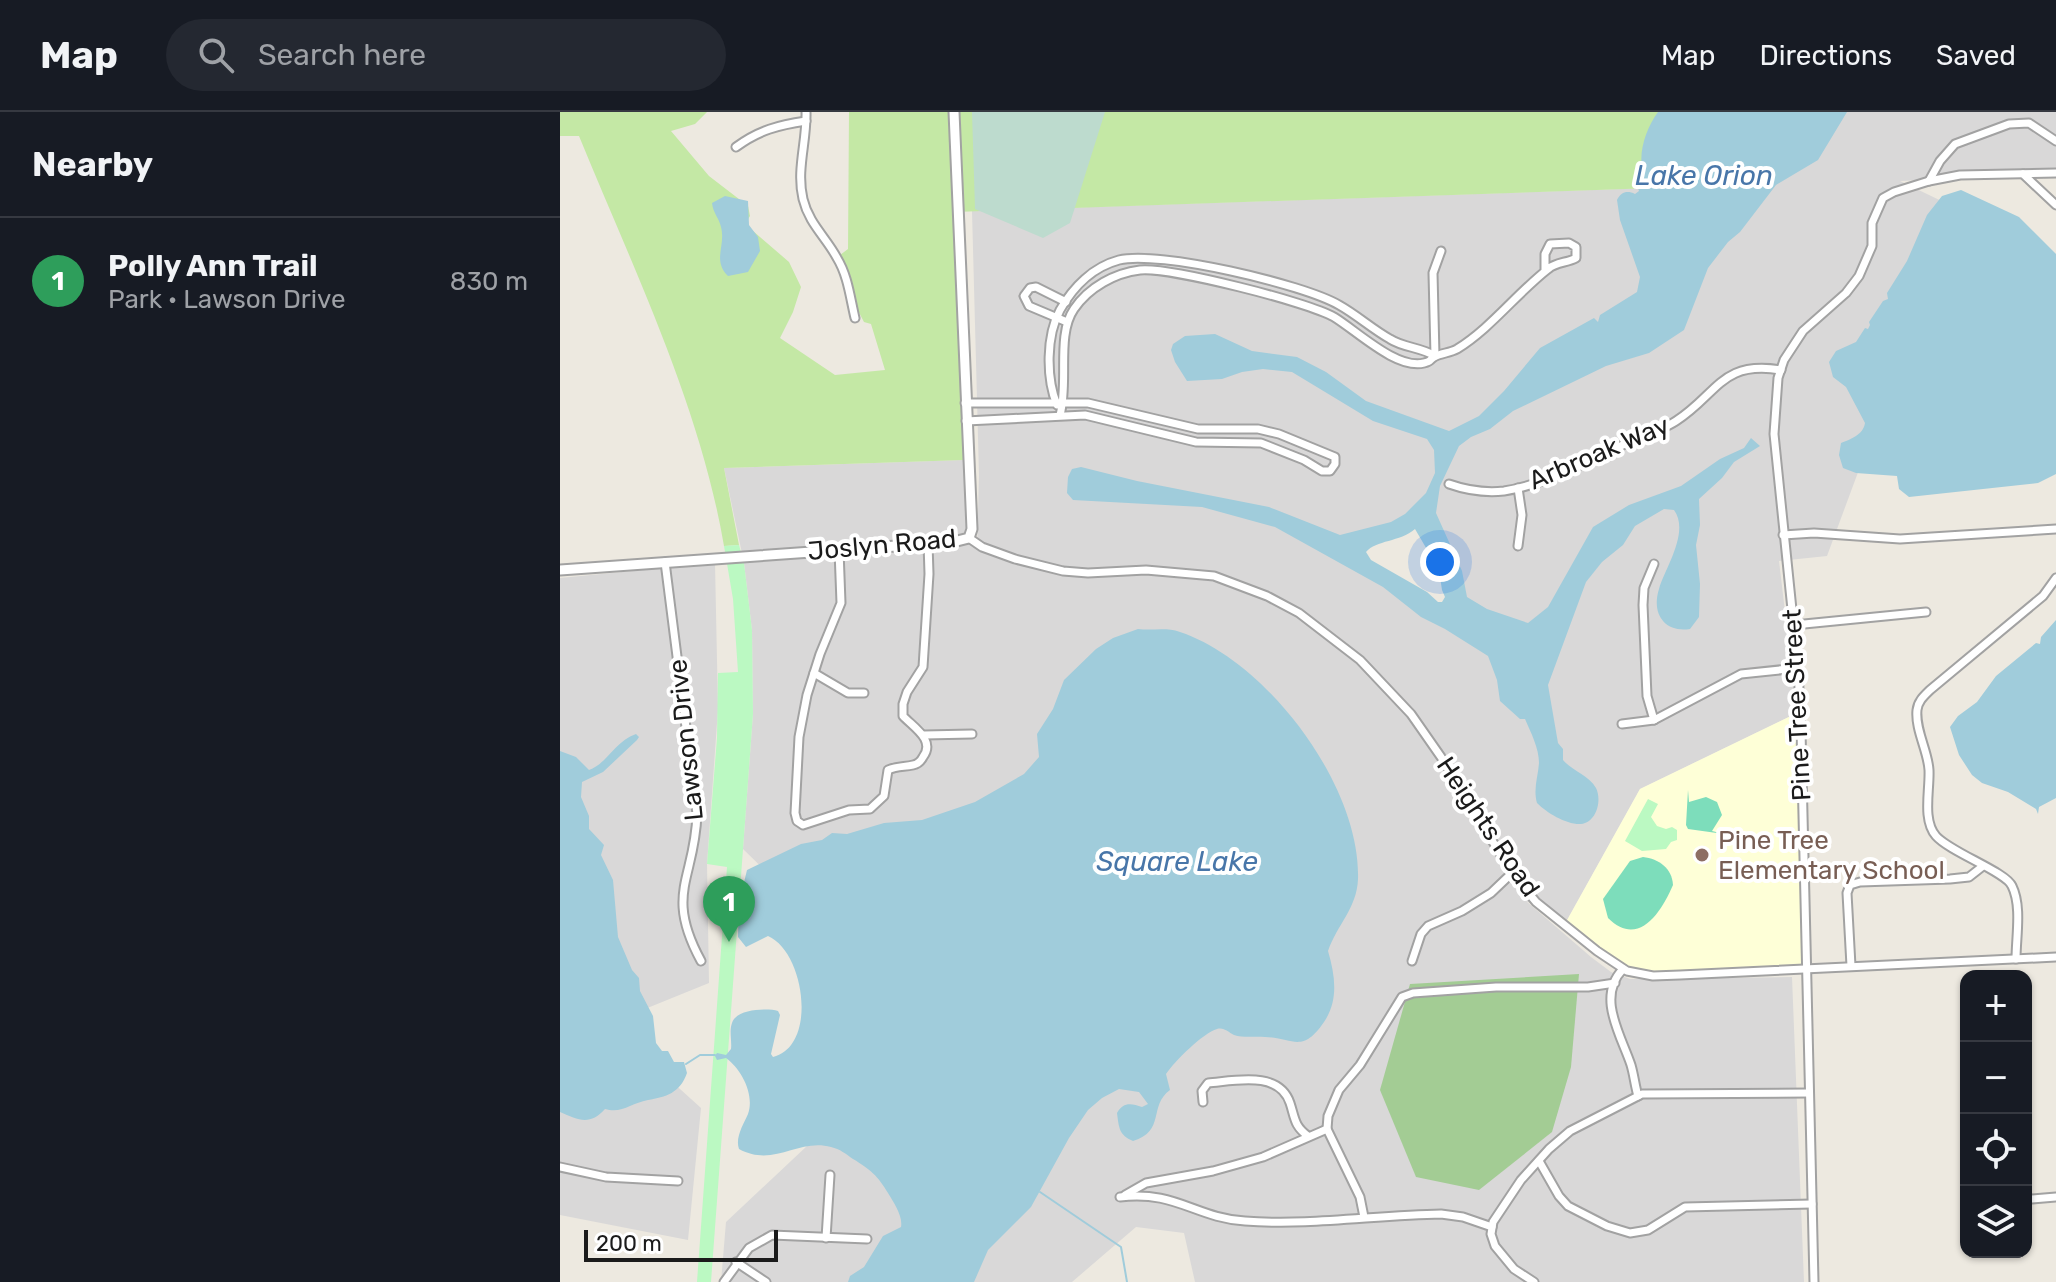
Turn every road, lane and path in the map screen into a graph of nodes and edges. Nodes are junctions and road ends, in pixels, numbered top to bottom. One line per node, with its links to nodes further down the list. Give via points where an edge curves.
1 (954, 112): 19 (street, Joslyn Road)
2 (806, 116): 4 (street, via 770,127); 14 (street, via 803,201 846,275)
3 (2056, 141): 7 (street, via 2025,118 1955,144)
4 (736, 147)
5 (2056, 173): 6 (street)
6 (2023, 174): 7 (street); 8 (street)
7 (1929, 181): 17 (street, via 1883,198 1859,276 1803,331)
8 (2056, 205)
9 (1441, 251): 16 (street, via 1433,273)
10 (1545, 271): 10 (street, via 1576,258 1576,247 1550,244); 16 (street, via 1460,347)
11 (1065, 301): 12 (street); 13 (street); 13 (street, via 1036,287 1026,291 1029,306); 16 (street, via 1078,284 1109,263 1152,257 1312,292 1392,341)
12 (1075, 308): 15 (street); 16 (street, via 1115,276 1162,271 1308,305 1404,361 1421,364)
13 (1056, 317): 15 (street); 18 (street, via 1050,356 1052,396)
14 (855, 318)
15 (1067, 322): 18 (street)
16 (1435, 356)
17 (1781, 370): 25 (street, Arbroak Way, via 1736,372 1659,430); 27 (street, Pine Tree Street, via 1774,434)
18 (1060, 402): 19 (street); 20 (street); 22 (street, via 1088,403 1211,431 1258,429)
19 (965, 403): 21 (street, Joslyn Road)
20 (1060, 415): 21 (street); 23 (street, via 1097,417 1196,442 1261,443)
21 (966, 421): 28 (street, Joslyn Road)
22 (1310, 448): 23 (street); 23 (street, via 1335,457 1335,464 1322,471)
23 (1304, 460)
24 (1449, 484): 25 (street, Arbroak Way, via 1488,492)
25 (1518, 488): 30 (street)
26 (2056, 529): 27 (street, via 1900,539)
27 (1783, 535): 37 (street, Pine Tree Street)
28 (969, 538): 29 (street, Joslyn Road); 46 (street, Heights Road, via 1015,559 1063,571 1214,576 1299,613 1360,660 1411,714)
29 (928, 543): 31 (street, Joslyn Road); 44 (street, via 923,667 903,704 903,716)
30 (1518, 546)
31 (839, 550): 32 (street, Joslyn Road); 39 (street, via 841,603)
32 (665, 562): 34 (street, Joslyn Road); 49 (street, Lawson Drive, via 697,814 682,905 685,927)
33 (1654, 564): 41 (street, via 1643,595 1647,696)
34 (560, 570)
35 (2056, 578): 45 (street, via 2043,596 1944,677 1917,709 1928,761 1930,828)
36 (1926, 612): 37 (street)
37 (1794, 625): 38 (street, Pine Tree Street)
38 (1798, 668): 41 (street, via 1741,674); 53 (street, Pine Tree Street)
39 (814, 673): 40 (street, via 848,693); 44 (street, via 799,737 795,813 803,825 870,809 884,796 888,770 915,765 926,754)
40 (864, 693)
41 (1654, 720): 42 (street)
42 (1622, 724)
43 (972, 734): 44 (street)
44 (924, 735)
45 (1983, 866): 48 (street, via 2012,884); 51 (street, via 1969,877 1850,885)
46 (1512, 873): 50 (street, via 1491,893 1428,926); 52 (street, Heights Road, via 1536,902)
47 (2056, 957): 48 (street, Heights Road)
48 (2016, 959): 51 (street, Heights Road)
49 (701, 961)
50 (1412, 961)
51 (1851, 966): 53 (street, Heights Road)
52 (1623, 969): 53 (street, Heights Road, via 1653,976); 54 (street)
53 (1806, 969): 55 (street, Pine Tree Street)
54 (1615, 983): 56 (street, via 1613,1016); 58 (street, via 1402,997 1339,1090)
55 (1809, 1093): 56 (street); 66 (street, Pine Tree Street)
56 (1638, 1096): 60 (street, via 1576,1128)
57 (1203, 1102): 59 (street, via 1208,1083 1258,1079 1286,1095 1294,1122)
58 (1327, 1129): 59 (street); 67 (street, via 1360,1197)
59 (1308, 1136): 67 (street, via 1263,1157 1146,1183 1120,1197 1158,1196 1246,1222)
60 (1539, 1161): 66 (street, via 1568,1206 1630,1233 1648,1230 1685,1207); 68 (street)
61 (560, 1167): 63 (street, via 606,1177)
62 (830, 1175): 69 (street)
63 (678, 1181)
64 (2056, 1197): 65 (street)
65 (2032, 1199)
66 (1812, 1204): 75 (street, Pine Tree Street)
67 (1364, 1217): 68 (street, via 1441,1214)
68 (1492, 1227): 74 (street, via 1495,1246 1505,1260)
69 (826, 1238): 70 (street); 71 (street, via 772,1235)
70 (867, 1239)
71 (736, 1262): 72 (street); 73 (street)
72 (725, 1281)
73 (766, 1282)
74 (1534, 1282)
75 (1814, 1282)

